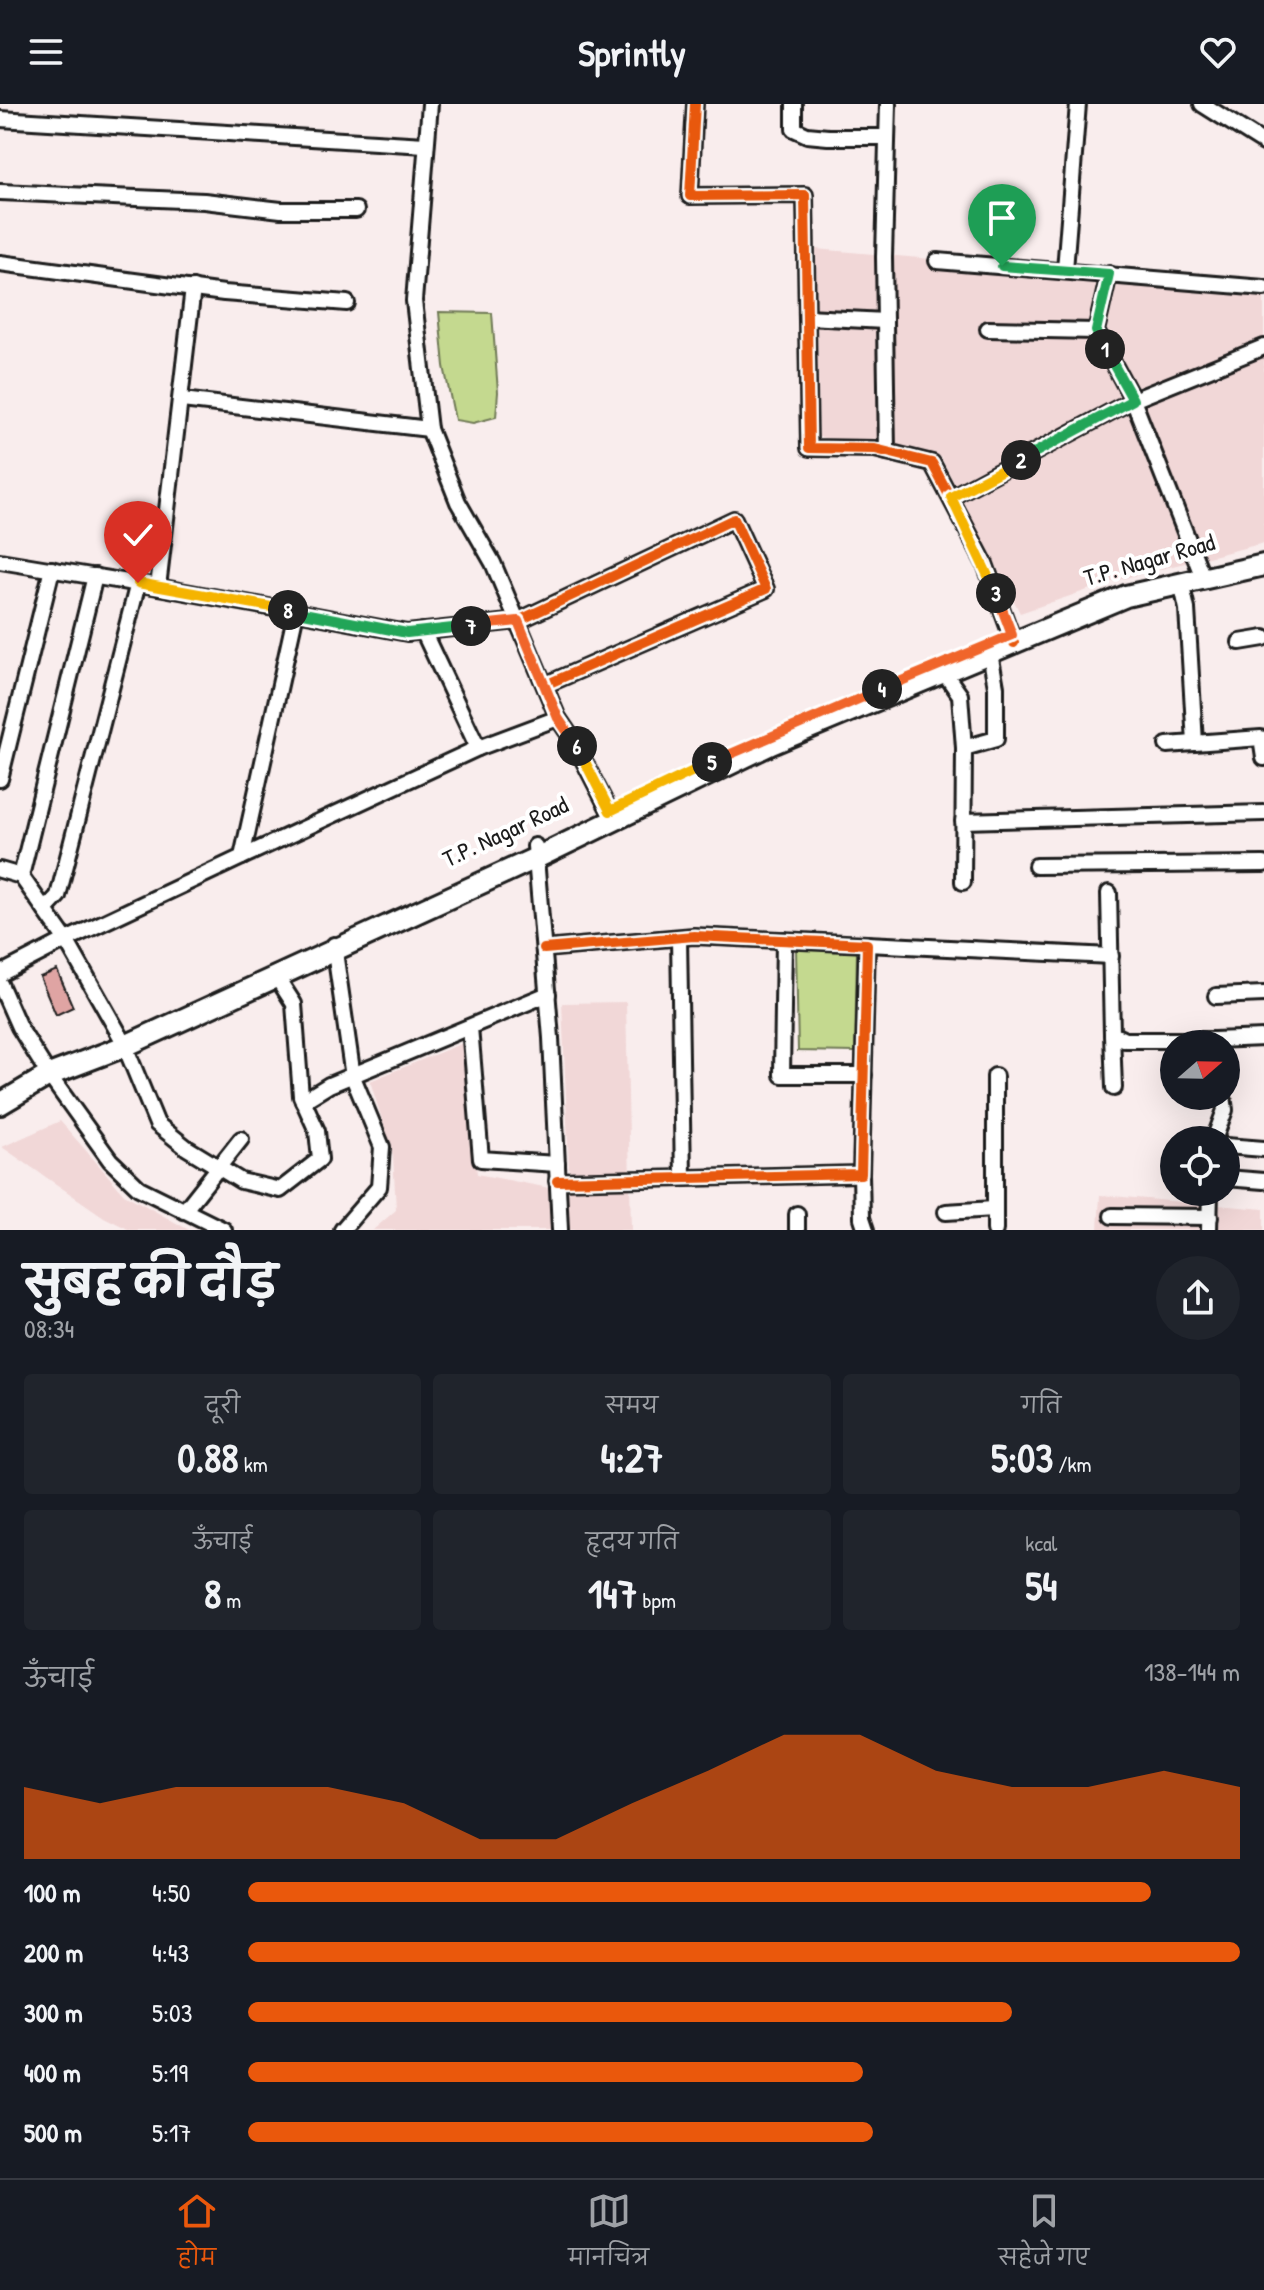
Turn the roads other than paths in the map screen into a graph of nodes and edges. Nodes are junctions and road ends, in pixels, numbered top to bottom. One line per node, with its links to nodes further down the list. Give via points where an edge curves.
1 (430, 104): 10 (street)
2 (695, 104): 20 (street, via 690,196 805,195)
3 (794, 104): 8 (street, via 794,129 807,135)
4 (888, 104): 8 (street)
5 (1078, 104): 15 (street)
6 (1202, 104): 9 (street)
7 (0, 119): 10 (street)
8 (887, 137): 21 (street)
9 (1264, 143)
10 (425, 145): 27 (street, via 414,301)
11 (0, 192): 12 (street)
12 (356, 210)
13 (937, 261): 15 (street)
14 (0, 263): 17 (street)
15 (1065, 270): 16 (street)
16 (1109, 274): 18 (street); 23 (street)
17 (193, 288): 19 (street); 25 (street)
18 (1264, 288)
19 (347, 303)
20 (807, 317): 21 (street); 28 (street, via 809,448)
21 (885, 321): 28 (street)
22 (988, 329): 23 (street)
23 (1096, 331): 26 (street)
24 (1264, 347): 26 (street)
25 (182, 400): 27 (street); 38 (street)
26 (1133, 400): 29 (street); 34 (street)
27 (429, 429): 40 (street, via 458,502)
28 (887, 452): 29 (street, via 932,463)
29 (951, 497): 43 (street, via 985,564)
30 (1264, 554): 34 (main road, T.P. Nagar Road)
31 (0, 561): 33 (street)
32 (1264, 565): 36 (main road)
33 (52, 569): 35 (street); 55 (street)
34 (1200, 570): 43 (main road, T.P. Nagar Road, via 1120,589)
35 (95, 576): 37 (street); 64 (street)
36 (1181, 582): 43 (main road, via 1126,596); 50 (street)
37 (138, 583): 38 (street); 67 (street, via 58,896)
38 (158, 587): 39 (street)
39 (296, 612): 41 (street, via 407,633); 60 (street)
40 (518, 621): 41 (street); 47 (street); 47 (street, via 734,519 766,589)
41 (423, 631): 52 (street)
42 (1264, 638): 44 (street)
43 (1013, 639): 45 (main road); 57 (main road, T.P. Nagar Road, via 745,746)
44 (1240, 642)
45 (990, 653): 46 (main road); 53 (street, via 996,739)
46 (943, 671): 53 (street, via 960,695); 57 (main road)
47 (545, 685): 48 (street)
48 (558, 718): 52 (street); 57 (street)
49 (1263, 738): 50 (street); 54 (street)
50 (1195, 743): 51 (street)
51 (1167, 745)
52 (478, 748): 60 (street)
53 (964, 748): 58 (street)
54 (1264, 758)
55 (0, 779)
56 (1264, 813): 58 (street)
57 (612, 815): 59 (main road, T.P. Nagar Road)
58 (963, 821): 65 (street)
59 (536, 852): 71 (main road, T.P. Nagar Road); 73 (street)
60 (242, 857): 69 (street)
61 (1264, 864): 62 (street)
62 (1036, 866)
63 (0, 870): 64 (street)
64 (21, 876): 67 (street)
65 (963, 882)
66 (1109, 893): 74 (street)
67 (45, 910): 69 (street)
68 (679, 938): 70 (street); 73 (street); 103 (street)
69 (66, 940): 75 (street); 88 (street)
70 (784, 940): 72 (street); 90 (street, via 782,1075)
71 (334, 944): 76 (main road); 88 (main road, T.P. Nagar Road); 92 (street)
72 (867, 944): 74 (street); 90 (street)
73 (544, 949): 78 (street)
74 (1111, 956): 84 (street)
75 (0, 974)
76 (276, 976): 88 (main road); 95 (street, via 294,1004)
77 (0, 984): 82 (street)
78 (548, 994): 83 (street); 100 (street)
79 (1264, 994): 80 (street)
80 (1216, 996)
81 (0, 1022): 82 (street)
82 (19, 1027): 89 (street)
83 (470, 1027): 92 (street); 100 (street, via 481,1159)
84 (1112, 1034): 87 (street, via 1125,1040); 93 (street)
85 (1264, 1038): 86 (street)
86 (1240, 1040)
87 (1160, 1041)
88 (123, 1043): 89 (main road, T.P. Nagar Road); 101 (street, via 157,1124)
89 (46, 1070): 94 (main road, T.P. Nagar Road); 96 (main road); 108 (street, via 110,1160 139,1188)
90 (864, 1075): 102 (street)
91 (995, 1076): 107 (street)
92 (353, 1077): 95 (street); 114 (street, via 382,1147 379,1187)
93 (1114, 1088)
94 (0, 1089)
95 (303, 1101): 101 (street, via 317,1131 320,1159 280,1190 241,1181)
96 (0, 1104)
97 (241, 1139): 101 (street)
98 (1240, 1147): 99 (street)
99 (1264, 1149)
100 (557, 1164): 105 (street)
101 (218, 1166): 108 (street)
102 (861, 1174): 103 (street); 117 (street)
103 (683, 1178): 105 (street)
104 (1240, 1179): 106 (street)
105 (557, 1181): 115 (street)
106 (1264, 1181)
107 (994, 1209): 109 (street); 118 (street)
108 (184, 1211): 113 (street)
109 (946, 1212)
110 (797, 1214): 116 (street)
111 (1112, 1216): 112 (street)
112 (1210, 1224)
113 (224, 1230)
114 (342, 1230)
115 (560, 1230)
116 (797, 1230)
117 (866, 1230)
118 (995, 1230)

